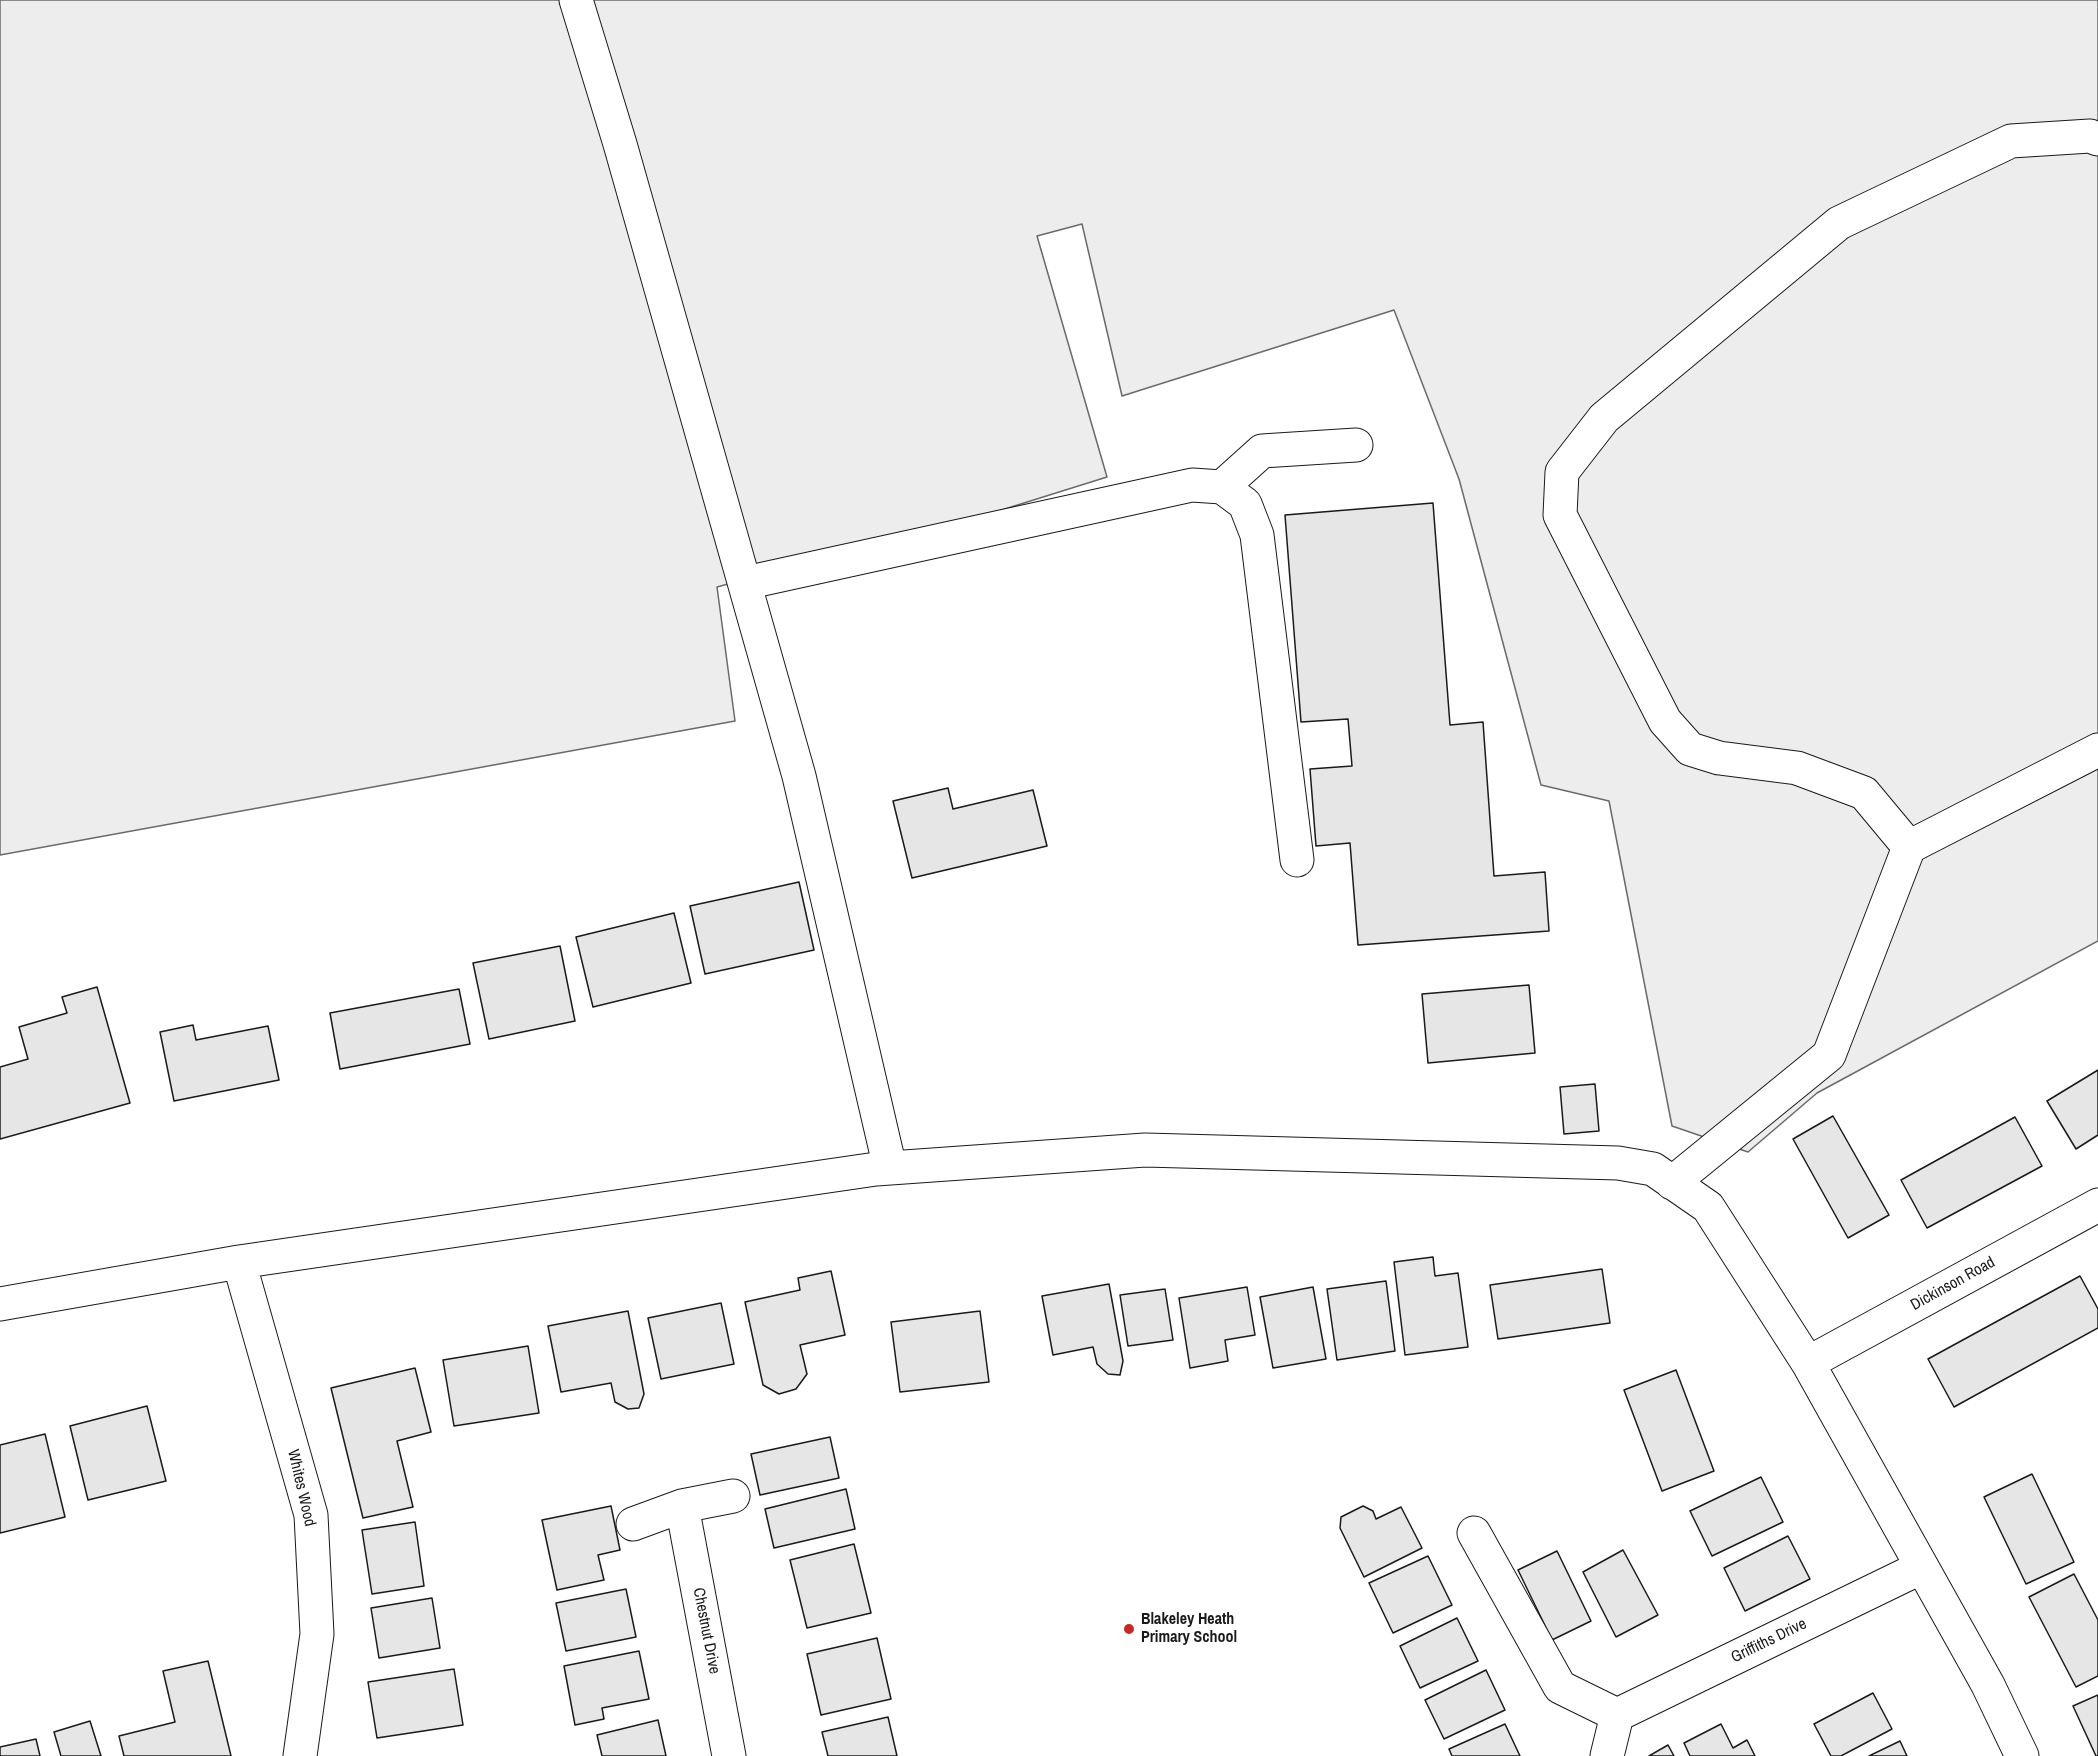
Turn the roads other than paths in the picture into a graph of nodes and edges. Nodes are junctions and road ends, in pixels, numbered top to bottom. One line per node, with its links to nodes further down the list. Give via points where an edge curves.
1 (576, 0): 5 (street)
2 (2098, 139): 7 (street, via 2090,136 2011,141 1839,223 1604,418 1562,472 1560,515 1665,721 1690,749 1719,758 1797,768 1864,793)
3 (1356, 445): 4 (street, via 1262,451)
4 (1222, 487): 5 (street, via 1192,484); 8 (street, via 1245,504 1257,535)
5 (745, 583): 9 (street, via 799,776)
6 (2098, 750): 7 (street)
7 (1909, 847): 10 (street, via 1829,1055)
8 (1297, 860)
9 (890, 1168): 10 (street, via 1145,1150 1618,1163 1653,1169); 12 (street)
10 (1672, 1183): 14 (street, via 1708,1207)
11 (2098, 1205): 14 (street, Dickinson Road)
12 (239, 1262): 13 (street); 21 (street, Whites Wood, via 311,1515 317,1634)
13 (0, 1304)
14 (1808, 1363): 19 (street)
15 (733, 1496): 16 (street)
16 (682, 1506): 17 (street); 22 (street, Chestnut Drive)
17 (633, 1524)
18 (1474, 1533): 20 (street, via 1560,1688)
19 (1922, 1567): 20 (street, Griffiths Drive); 24 (street, via 1988,1685)
20 (1617, 1715): 23 (street)
21 (300, 1756)
22 (729, 1756)
23 (1607, 1756)
24 (2022, 1756)

